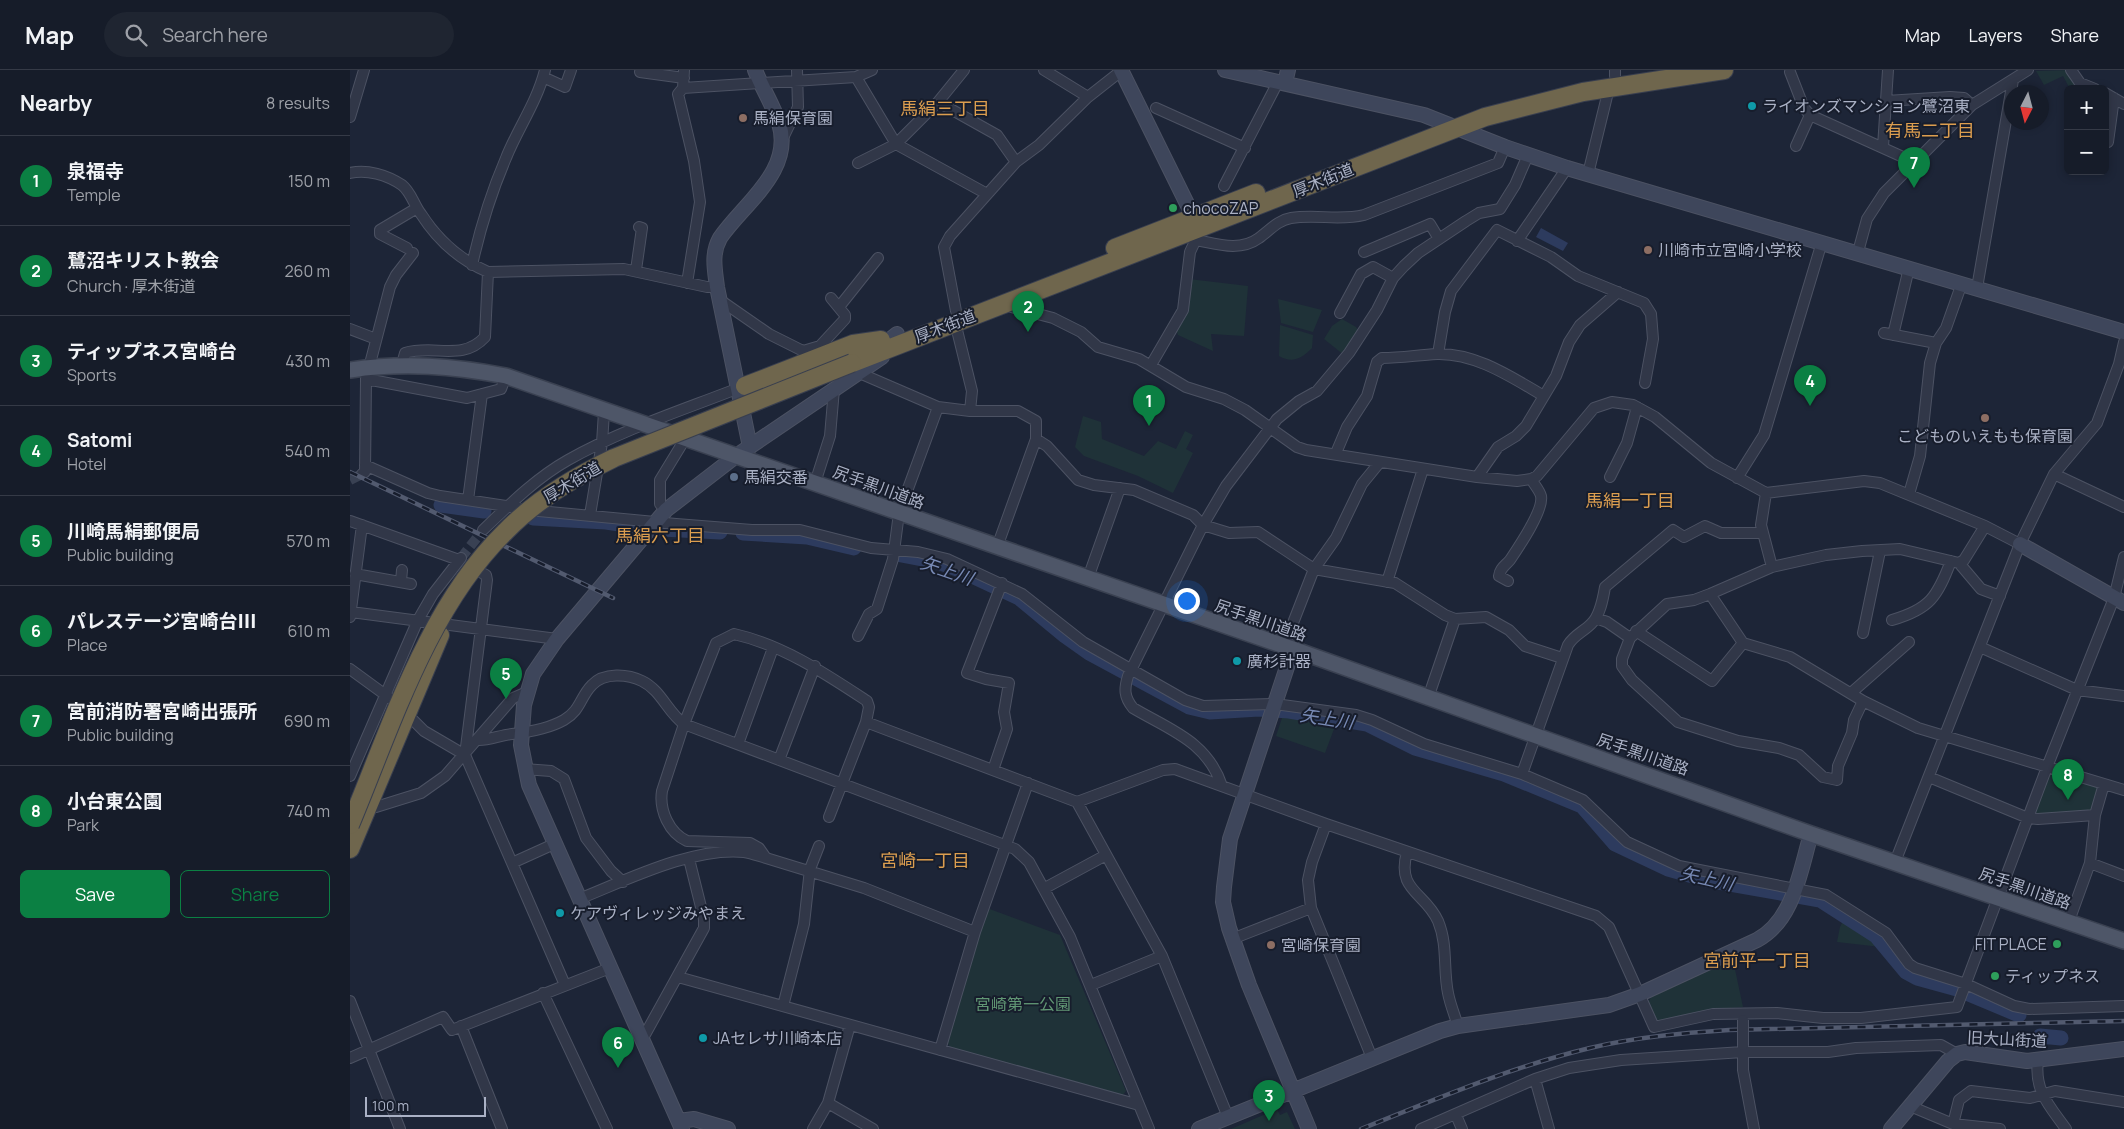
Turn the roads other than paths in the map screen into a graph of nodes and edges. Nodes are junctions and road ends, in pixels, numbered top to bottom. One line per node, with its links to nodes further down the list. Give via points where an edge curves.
1 (364, 70): 33 (street)
2 (571, 70): 16 (street, via 565,87)
3 (755, 70): 23 (street)
4 (872, 70): 18 (street)
5 (964, 70): 28 (street)
6 (1044, 70): 26 (street)
7 (1121, 70): 26 (street); 54 (street)
8 (1225, 70): 19 (street)
9 (1654, 70): 20 (highway, 厚木街道)
10 (1724, 70): 20 (highway, 厚木街道)
11 (1888, 70): 27 (street)
12 (2028, 70): 22 (street)
13 (2071, 70): 24 (street)
14 (640, 72): 21 (street)
15 (1790, 72): 32 (street)
16 (544, 74): 61 (street, via 529,114 506,156)
17 (797, 75): 18 (street); 23 (street); 37 (street, via 798,107)
18 (856, 77): 38 (street)
19 (1284, 78): 34 (street); 42 (street)
20 (1613, 78): 34 (highway, 厚木街道, via 1512,97); 35 (highway, 厚木街道); 49 (street)
21 (684, 79): 23 (street); 66 (street, via 678,94 700,202)
22 (2013, 80): 30 (street); 68 (street)
23 (761, 83): 37 (street)
24 (2085, 85)
25 (2110, 96): 29 (street); 36 (street)
26 (1088, 97): 44 (street, via 1039,145)
27 (1886, 101): 30 (street, via 1950,96 1964,98); 41 (street)
28 (938, 102): 38 (street); 44 (street, via 997,134)
29 (2124, 104)
30 (1972, 105): 45 (street)
31 (1156, 108): 42 (street)
32 (1810, 115): 39 (street); 41 (street)
33 (350, 117)
34 (1441, 120): 35 (street); 54 (highway, 厚木街道)
35 (1457, 127): 40 (street); 54 (highway, 厚木街道)
36 (2109, 130)
37 (782, 140): 70 (street, via 780,158 772,174 718,241 714,263)
38 (896, 144): 46 (street); 51 (street)
39 (1796, 146)
40 (1505, 147): 43 (street); 54 (street, via 1498,163 1364,215 1352,218 1288,218 1258,239 1232,247)
41 (1883, 147): 45 (street)
42 (1245, 148): 50 (street)
43 (1528, 155): 47 (street); 55 (street, via 1500,209 1479,213)
44 (1016, 162): 51 (street)
45 (1914, 162): 59 (street, via 1874,205)
46 (858, 163)
47 (1567, 168): 49 (street); 56 (street)
48 (350, 173): 52 (street, via 372,172 398,183)
49 (1588, 174): 57 (street)
50 (1224, 186)
51 (987, 194): 75 (street, via 944,247)
52 (417, 208): 61 (street, via 449,247); 79 (street, via 380,230 380,234 410,250 390,287)
53 (639, 227): 63 (street, via 642,228)
54 (1197, 229): 72 (highway, 厚木街道); 75 (highway, 厚木街道); 85 (street, via 1190,252 1183,310)
55 (1439, 239): 58 (street, via 1430,224); 65 (street, via 1418,253)
56 (1517, 241): 69 (street, via 1551,257 1578,276); 82 (street, via 1498,230 1451,291)
57 (1822, 242): 59 (street); 112 (street, via 1764,435)
58 (1364, 252)
59 (1858, 252): 62 (street)
60 (878, 258): 73 (street)
61 (472, 265): 64 (street)
62 (1909, 268): 67 (street); 81 (street, via 1888,334)
63 (636, 270): 64 (street); 66 (street)
64 (488, 272): 84 (street, via 485,337 482,341 463,352 416,350 405,353)
65 (1393, 278): 74 (street, via 1373,267 1361,274); 99 (street, via 1349,353 1317,391 1277,419)
66 (687, 283): 70 (street)
67 (1962, 284): 68 (street); 81 (street, via 1946,328)
68 (1977, 288): 77 (street)
69 (1618, 292): 89 (street, via 1644,302 1651,314 1653,339); 93 (street, via 1580,325)
70 (718, 294): 73 (street, via 769,334 804,351 820,346 845,319); 90 (street)
71 (831, 298): 73 (street)
72 (1003, 304): 75 (highway, 厚木街道); 85 (street, via 1053,318 1081,332 1098,347)
73 (839, 307)
74 (1340, 313)
75 (956, 316): 78 (highway, 厚木街道); 96 (street, via 972,391)
76 (350, 330): 79 (street)
77 (2124, 332)
78 (896, 338): 83 (highway, 厚木街道); 83 (highway, 厚木街道); 90 (highway, via 853,344)
79 (376, 339): 87 (street)
80 (2124, 342): 109 (street, via 2096,423)
81 (1936, 343): 117 (street, via 1930,363 1920,456)
82 (1438, 354): 93 (street, via 1488,364); 104 (street, via 1382,358 1377,362 1367,396 1347,427)
83 (856, 361): 91 (street); 94 (street); 202 (highway, 厚木街道, via 607,449 555,478 504,517 473,550 433,609); 210 (highway, 厚木街道, bridge, via 614,458 542,499 511,526 470,571 425,647)
84 (402, 364): 87 (main road, 尻手黒川道路); 88 (main road, 尻手黒川道路, via 466,368)
85 (1151, 365): 99 (street, via 1186,387 1238,406)
86 (350, 370): 87 (main road, 尻手黒川道路)
87 (367, 373): 92 (street, via 467,398); 118 (street, via 364,469 428,493)
88 (506, 376): 92 (street, via 500,389); 97 (main road, 尻手黒川道路)
89 (1645, 383)
90 (741, 387): 98 (street); 103 (street)
91 (834, 389): 103 (street); 114 (street, via 830,436)
92 (482, 394): 118 (street)
93 (1544, 396): 111 (street, via 1526,426 1498,447)
94 (938, 407): 96 (street); 123 (street)
95 (1637, 407): 110 (street, via 1626,443); 112 (street, via 1655,417 1711,463); 113 (street, via 1612,402 1594,408)
96 (970, 411): 101 (street, via 1018,412 1036,421)
97 (604, 412): 98 (main road, 尻手黒川道路); 102 (street)
98 (644, 425): 100 (main road, 尻手黒川道路); 102 (street)
99 (1271, 428): 104 (street, via 1298,447); 128 (street, via 1226,486)
100 (683, 438): 105 (main road, 尻手黒川道路); 108 (highway); 121 (street, via 660,480 660,504)
101 (1036, 439): 115 (street, via 1047,446 1078,480); 134 (street)
102 (602, 443): 108 (street); 119 (street, via 567,460)
103 (750, 447): 105 (street)
104 (1336, 454): 106 (street)
105 (736, 456): 114 (main road, 尻手黒川道路); 121 (street)
106 (1380, 462): 107 (street); 141 (street, via 1362,484 1336,538)
107 (1423, 468): 111 (street); 145 (street)
108 (596, 473): 122 (highway); 124 (street)
109 (2054, 474): 120 (street); 133 (street)
110 (1610, 476)
111 (1477, 477): 113 (street)
112 (1737, 478): 116 (street)
113 (1531, 480): 144 (street, via 1542,502 1527,534 1500,570 1499,576)
114 (815, 483): 123 (main road, 尻手黒川道路)
115 (1120, 488): 128 (street, via 1134,490 1193,515); 143 (street)
116 (1766, 493): 117 (street, via 1864,481 1880,483); 131 (street)
117 (1909, 494): 129 (street)
118 (468, 500): 119 (street)
119 (508, 506): 122 (street); 130 (street)
120 (2124, 507)
121 (666, 510): 126 (street)
122 (540, 511): 124 (street); 132 (highway)
123 (899, 513): 134 (main road, 尻手黒川道路); 136 (street)
124 (590, 515): 126 (street)
125 (350, 521): 127 (street)
126 (655, 521): 136 (street, via 752,530 800,530); 162 (street)
127 (362, 525): 142 (street); 155 (street, via 460,559)
128 (1203, 525): 141 (street, via 1229,533 1258,532); 151 (street)
129 (1985, 526): 133 (street); 138 (street, via 1964,560)
130 (483, 530)
131 (1761, 533): 139 (street); 153 (street, via 1722,533 1705,526 1684,537 1673,530 1605,588)
132 (506, 540)
133 (2020, 544): 149 (street); 150 (street)
134 (997, 547): 143 (main road, 尻手黒川道路)
135 (1880, 551): 138 (street, via 1900,549); 139 (street, via 1826,555); 159 (street)
136 (894, 553): 146 (street, via 918,552 947,559); 161 (street, via 877,609 869,614)
137 (2124, 557): 150 (street)
138 (1955, 562): 149 (street, via 1981,589); 156 (street, via 1930,603)
139 (1772, 567): 148 (street)
140 (480, 569): 157 (highway); 158 (street, via 487,578)
141 (1314, 569): 145 (street); 167 (street)
142 (355, 574): 147 (street, via 401,576); 152 (street)
143 (1088, 578): 151 (main road, 尻手黒川道路)
144 (1508, 581)
145 (1387, 582): 154 (street, via 1395,583)
146 (1002, 583): 171 (street, via 1033,601 1083,642); 192 (street, via 967,673 1009,683 1004,712 1007,729)
147 (411, 584)
148 (1710, 594): 160 (street, via 1667,604); 164 (street)
149 (2000, 596): 165 (street)
150 (2119, 601): 172 (street)
151 (1162, 604): 167 (main road, 尻手黒川道路); 171 (street)
152 (350, 614): 155 (street)
153 (1596, 618): 160 (street); 168 (street, via 1572,638)
154 (1456, 619): 168 (street, via 1486,617 1509,630 1525,646); 177 (street)
155 (418, 620): 157 (street); 175 (street)
156 (1892, 620)
157 (446, 624): 158 (street); 180 (highway)
158 (480, 628): 162 (street); 188 (street)
159 (1863, 633)
160 (1633, 635): 164 (street, via 1712,681); 178 (street, via 1622,666 1632,680 1678,722 1738,741 1799,755 1823,777 1837,780 1838,766)
161 (858, 636)
162 (557, 639): 173 (street, via 539,663)
163 (1910, 642): 174 (street)
164 (1743, 643): 174 (street, via 1790,657)
165 (1980, 647): 172 (street); 185 (street)
166 (773, 648): 169 (street); 182 (street, via 734,634 716,643); 187 (street)
167 (1289, 648): 177 (main road, 尻手黒川道路); 179 (street)
168 (1562, 658): 184 (street)
169 (815, 666): 181 (street, via 867,701); 189 (street)
170 (350, 670): 175 (street)
171 (1130, 671): 179 (street, via 1203,706); 199 (street, via 1124,686 1133,708 1197,745 1213,766)
172 (2077, 690): 176 (street); 190 (street)
173 (527, 692): 183 (street); 186 (street, via 513,698)
174 (1851, 693): 178 (street)
175 (386, 694): 180 (street); 194 (street)
176 (2124, 696)
177 (1428, 698): 184 (main road, 尻手黒川道路)
178 (1863, 702): 185 (street, via 1918,728)
179 (1275, 704): 193 (street, via 1364,717 1424,744); 201 (street)
180 (406, 713): 188 (street, via 424,731); 204 (highway)
181 (866, 722): 192 (street); 196 (street)
182 (684, 724): 183 (street, via 643,681 609,676 592,685 577,710 563,720); 187 (street); 216 (street, via 660,803 671,829 687,841 750,843 759,848)
183 (520, 734): 186 (street); 191 (street)
184 (1536, 735): 193 (street); 209 (main road, 尻手黒川道路)
185 (1946, 737): 190 (street); 195 (street)
186 (479, 740): 188 (street)
187 (738, 744): 189 (street)
188 (465, 755): 204 (street, via 445,776 421,793 376,807); 220 (street)
189 (779, 760): 196 (street)
190 (2047, 767): 198 (street); 207 (street)
191 (524, 769): 211 (street); 223 (street, via 551,770 564,779 586,838)
192 (993, 770): 197 (street)
193 (1522, 774): 225 (street, via 1583,800 1627,842 1679,866)
194 (350, 776)
195 (1929, 777): 207 (street); 218 (street)
196 (843, 783): 206 (street); 212 (street)
197 (1028, 783): 203 (street); 212 (street)
198 (2104, 784): 200 (street); 205 (street)
199 (1222, 786): 201 (street); 203 (street, via 1175,769 1163,770)
200 (2124, 790)
201 (1245, 794): 208 (street); 231 (street, via 1224,870 1224,902)
202 (350, 798)
203 (1077, 802): 215 (street)
204 (368, 806): 210 (highway)
205 (2095, 815): 207 (street); 219 (street)
206 (829, 817)
207 (2028, 818): 226 (street)
208 (1326, 824): 214 (street); 228 (street, via 1310,871)
209 (1811, 834): 218 (main road, 尻手黒川道路); 225 (street)
210 (351, 839)
211 (554, 844): 220 (street); 227 (street)
212 (1005, 845): 224 (street, via 1021,853); 230 (street)
213 (818, 846): 221 (street)
214 (1407, 852): 240 (street, via 1596,916 1609,927); 247 (street, via 1403,864 1405,878 1437,918 1442,932 1448,993)
215 (1106, 855): 224 (street); 233 (street)
216 (766, 858): 217 (street, via 730,852); 221 (street)
217 (689, 859): 223 (street); 235 (street, via 704,928)
218 (1895, 862): 226 (main road, 尻手黒川道路)
219 (2090, 863): 222 (street); 229 (street)
220 (512, 864): 236 (street)
221 (810, 870): 230 (street); 242 (street, via 804,924)
222 (2124, 876)
223 (623, 882): 227 (street)
224 (1045, 888): 237 (street)
225 (1793, 892): 238 (street, via 1826,895 1886,933 1909,964); 240 (street, via 1783,917 1768,934)
226 (1998, 897): 229 (main road, 尻手黒川道路); 238 (street)
227 (579, 899): 234 (street)
228 (1311, 908): 231 (street); 255 (street)
229 (2070, 921): 232 (main road, 尻手黒川道路)
230 (974, 932): 251 (street)
231 (1232, 939): 258 (street)
232 (2124, 941)
233 (1162, 956): 237 (street); 265 (street)
234 (603, 971): 236 (street); 248 (street)
235 (678, 977): 242 (street); 248 (street)
236 (565, 985): 239 (street)
237 (1091, 985): 262 (street)
238 (1964, 990): 243 (street, via 2029,1009); 244 (street, via 1957,1007 1861,1018 1777,1013)
239 (543, 993): 246 (street); 270 (street)
240 (1640, 994): 244 (street, via 1654,1027 1713,1014); 247 (street, via 1609,1004)
241 (350, 1001): 252 (street)
242 (783, 1006): 245 (street)
243 (2124, 1006)
244 (1744, 1016): 249 (street, bridge)
245 (850, 1025): 251 (street); 260 (street)
246 (461, 1026): 252 (street, via 452,1030 442,1017); 269 (street)
247 (1458, 1026): 255 (street)
248 (642, 1040): 267 (street)
249 (1743, 1048): 253 (street, via 1828,1052 1941,1045); 257 (street, via 1621,1060 1569,1068); 280 (street, via 1743,1070)
250 (2124, 1049): 256 (street, 旧大山街道)
251 (940, 1050): 262 (street)
252 (369, 1051): 254 (street); 268 (street)
253 (1957, 1054): 256 (street, 旧大山街道, via 1966,1052); 263 (street, 旧大山街道)
254 (350, 1058)
255 (1372, 1058): 258 (street)
256 (2038, 1060): 259 (street, via 2036,1077)
257 (1535, 1079): 264 (street); 279 (street)
258 (1293, 1091): 265 (street); 276 (street)
259 (2043, 1096): 261 (street, via 2056,1091); 266 (street, via 2030,1098 1971,1091 1959,1100); 283 (street)
260 (828, 1102): 272 (street); 273 (street)
261 (2124, 1102)
262 (1139, 1105): 274 (street)
263 (1910, 1106): 266 (street); 281 (street, 旧大山街道)
264 (1456, 1114): 277 (street); 278 (street)
265 (1228, 1117): 275 (street)
266 (1953, 1124): 282 (street)
267 (680, 1125): 271 (street, via 694,1119)
268 (400, 1129)
269 (502, 1129)
270 (607, 1129)
271 (728, 1129)
272 (813, 1129)
273 (873, 1129)
274 (1149, 1129)
275 (1199, 1129)
276 (1309, 1129)
277 (1422, 1129)
278 (1462, 1129)
279 (1549, 1129)
280 (1754, 1129)
281 (1891, 1129)
282 (2000, 1129)
283 (2066, 1129)

